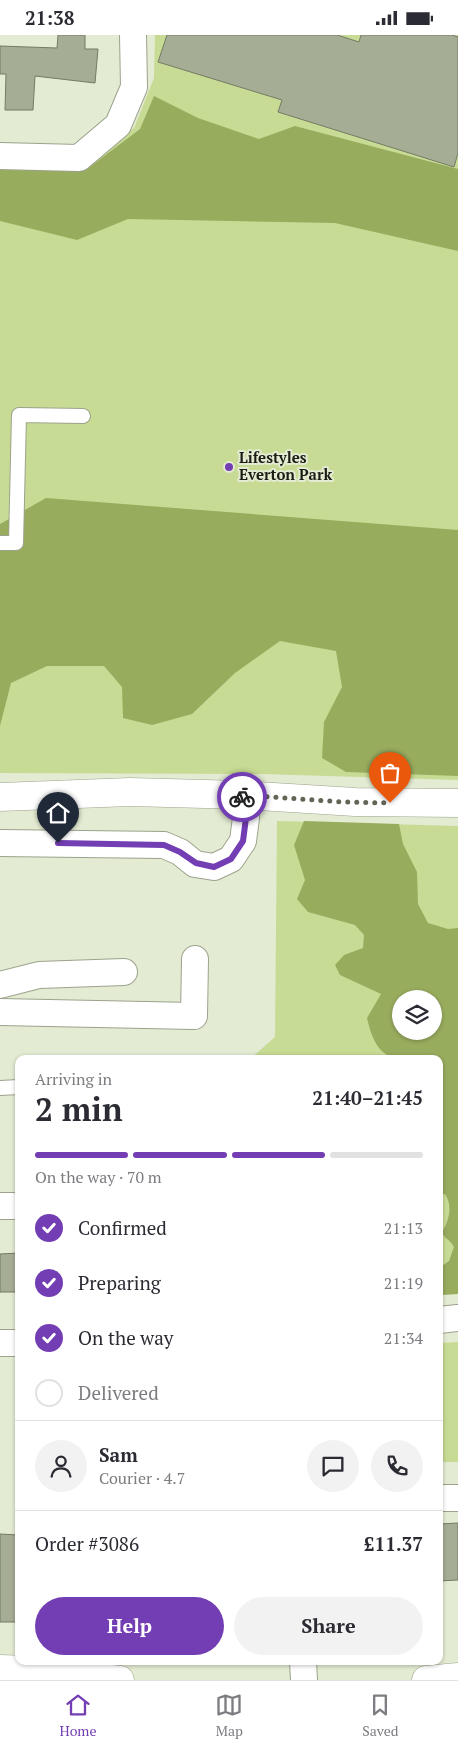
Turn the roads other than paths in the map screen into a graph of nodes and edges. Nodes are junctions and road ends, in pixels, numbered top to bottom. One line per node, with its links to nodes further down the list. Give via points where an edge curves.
1 (134, 35): 2 (street, via 134,87 118,125 79,158)
2 (0, 156)
3 (83, 416): 4 (lane, via 19,415 16,543)
4 (0, 543)
5 (242, 795): 6 (street, via 130,792); 7 (street, via 349,802); 8 (street, via 246,818 243,841 231,859 214,867 196,863 164,845)
6 (0, 797)
7 (458, 803)
8 (0, 843)
9 (195, 959): 12 (street, via 194,1016)
10 (124, 972): 11 (street, via 38,975)
11 (0, 985)
12 (0, 1012)
13 (15, 1087): 14 (lane)
14 (0, 1088)
15 (0, 1206): 16 (street)
16 (15, 1206)
17 (458, 1318): 18 (street)
18 (443, 1320)
19 (0, 1343): 20 (street)
20 (15, 1343)
21 (443, 1498): 22 (street)
22 (458, 1498)
23 (303, 1665): 28 (street)
24 (0, 1669): 25 (street)
25 (31, 1675): 27 (street)
26 (458, 1677): 29 (street)
27 (120, 1680)
28 (304, 1680)
29 (426, 1680)

